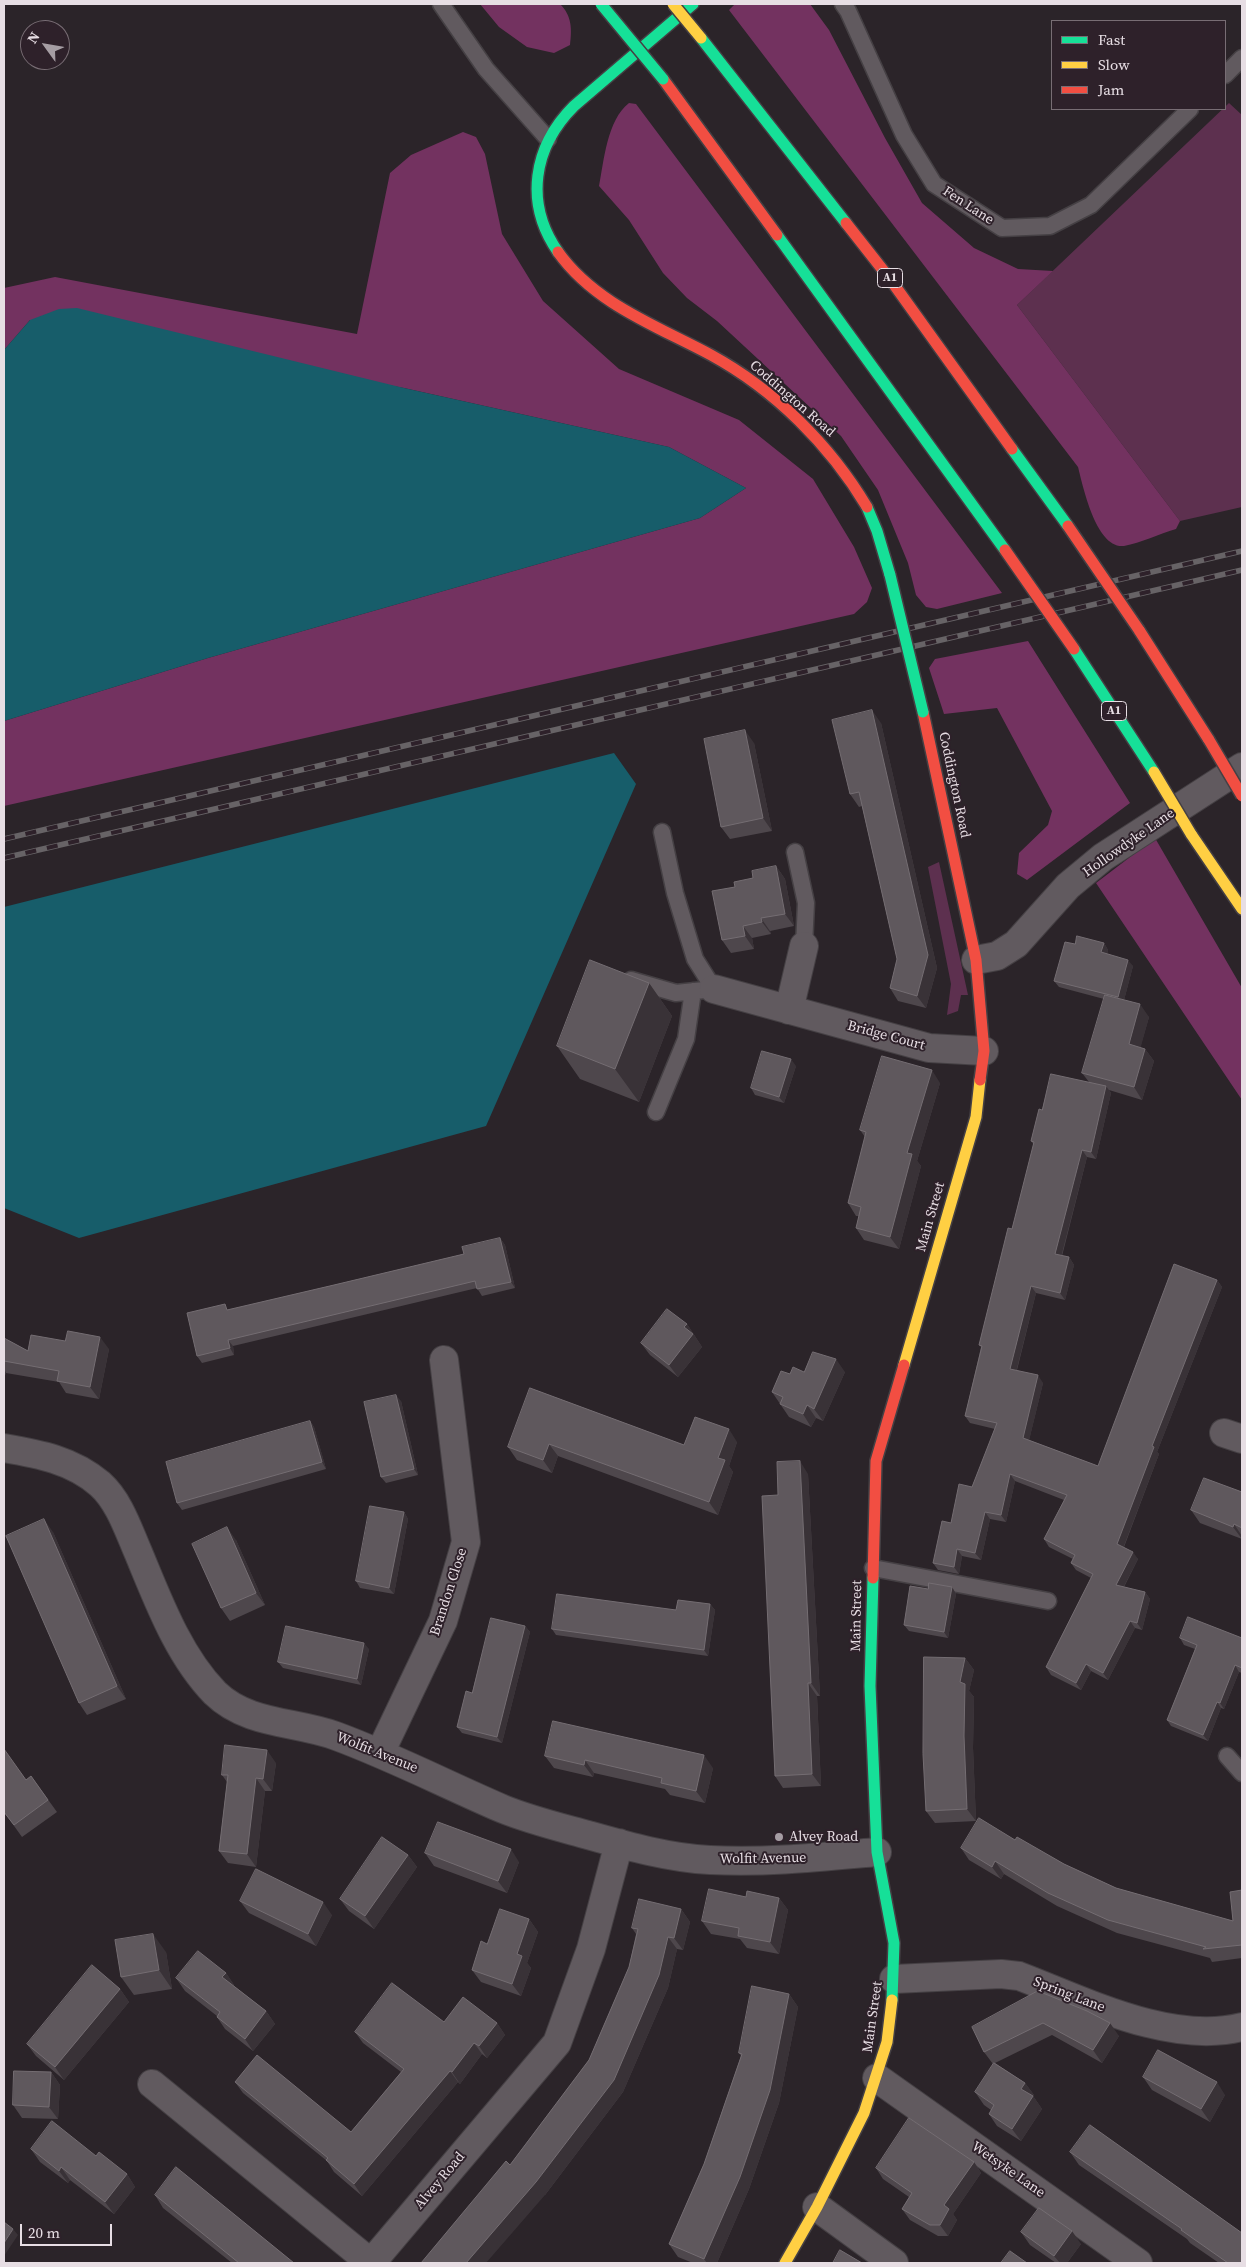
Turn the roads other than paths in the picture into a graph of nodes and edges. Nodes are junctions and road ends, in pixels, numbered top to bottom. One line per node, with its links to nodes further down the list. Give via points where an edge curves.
1 (441, 4): 9 (lane, via 486,69)
2 (600, 4): 14 (main road, A1, bridge, via 662,79 1005,550 1074,649)
3 (673, 4): 11 (main road, A1, bridge, via 890,278 1139,630)
4 (693, 4): 9 (main road, Coddington Road, via 567,113)
5 (843, 4): 8 (lane, Fen Lane, via 904,135 934,184 1002,228 1050,226 1091,205)
6 (1242, 58): 7 (lane)
7 (1226, 74)
8 (1189, 110)
9 (548, 139): 16 (main road, Coddington Road, bridge, via 537,180 538,200 547,234 573,273 603,295 739,372 785,409 830,452 868,508 890,575 923,712)
10 (1242, 767): 16 (street, Hollowdyke Lane, via 1103,857 1068,886 1016,944 997,956)
11 (1242, 796)
12 (662, 832): 18 (lane, via 675,893)
13 (795, 852): 15 (lane, via 806,903)
14 (1242, 909)
15 (804, 946): 19 (street)
16 (976, 960): 20 (main road, Main Street)
17 (612, 974): 18 (lane, via 676,993)
18 (703, 990): 19 (street, Bridge Court); 21 (lane)
19 (789, 1010): 20 (street, Bridge Court, via 928,1048)
20 (984, 1051): 24 (main road, Main Street, via 976,1118 878,1452)
21 (656, 1112)
22 (444, 1360): 26 (street, Brandon Close, via 466,1542 443,1621)
23 (4, 1448): 26 (street, Wolfit Avenue, via 52,1457 101,1484 122,1514 158,1600 193,1668 216,1694 237,1709 264,1720 308,1727)
24 (873, 1568): 25 (lane); 30 (main road, Main Street, via 870,1686)
25 (1048, 1600)
26 (380, 1753): 29 (street, Wolfit Avenue, via 504,1810)
27 (1227, 1756): 28 (lane)
28 (1242, 1774)
29 (619, 1843): 30 (street, Wolfit Avenue, via 707,1860 795,1860); 34 (street, Alvey Road, via 591,1949 557,2043 371,2263)
30 (877, 1852): 31 (main road, Main Street, via 894,1943)
31 (894, 1979): 32 (street, Spring Lane, via 1019,1976 1159,2026 1210,2032); 33 (main road, Main Street, via 888,2042)
32 (1242, 2027)
33 (877, 2078): 35 (main road, Main Street, via 864,2114); 38 (street, Wetsyke Lane)
34 (152, 2084)
35 (817, 2207): 36 (main road, Main Street); 37 (street)
36 (785, 2263)
37 (894, 2263)
38 (1138, 2263)

